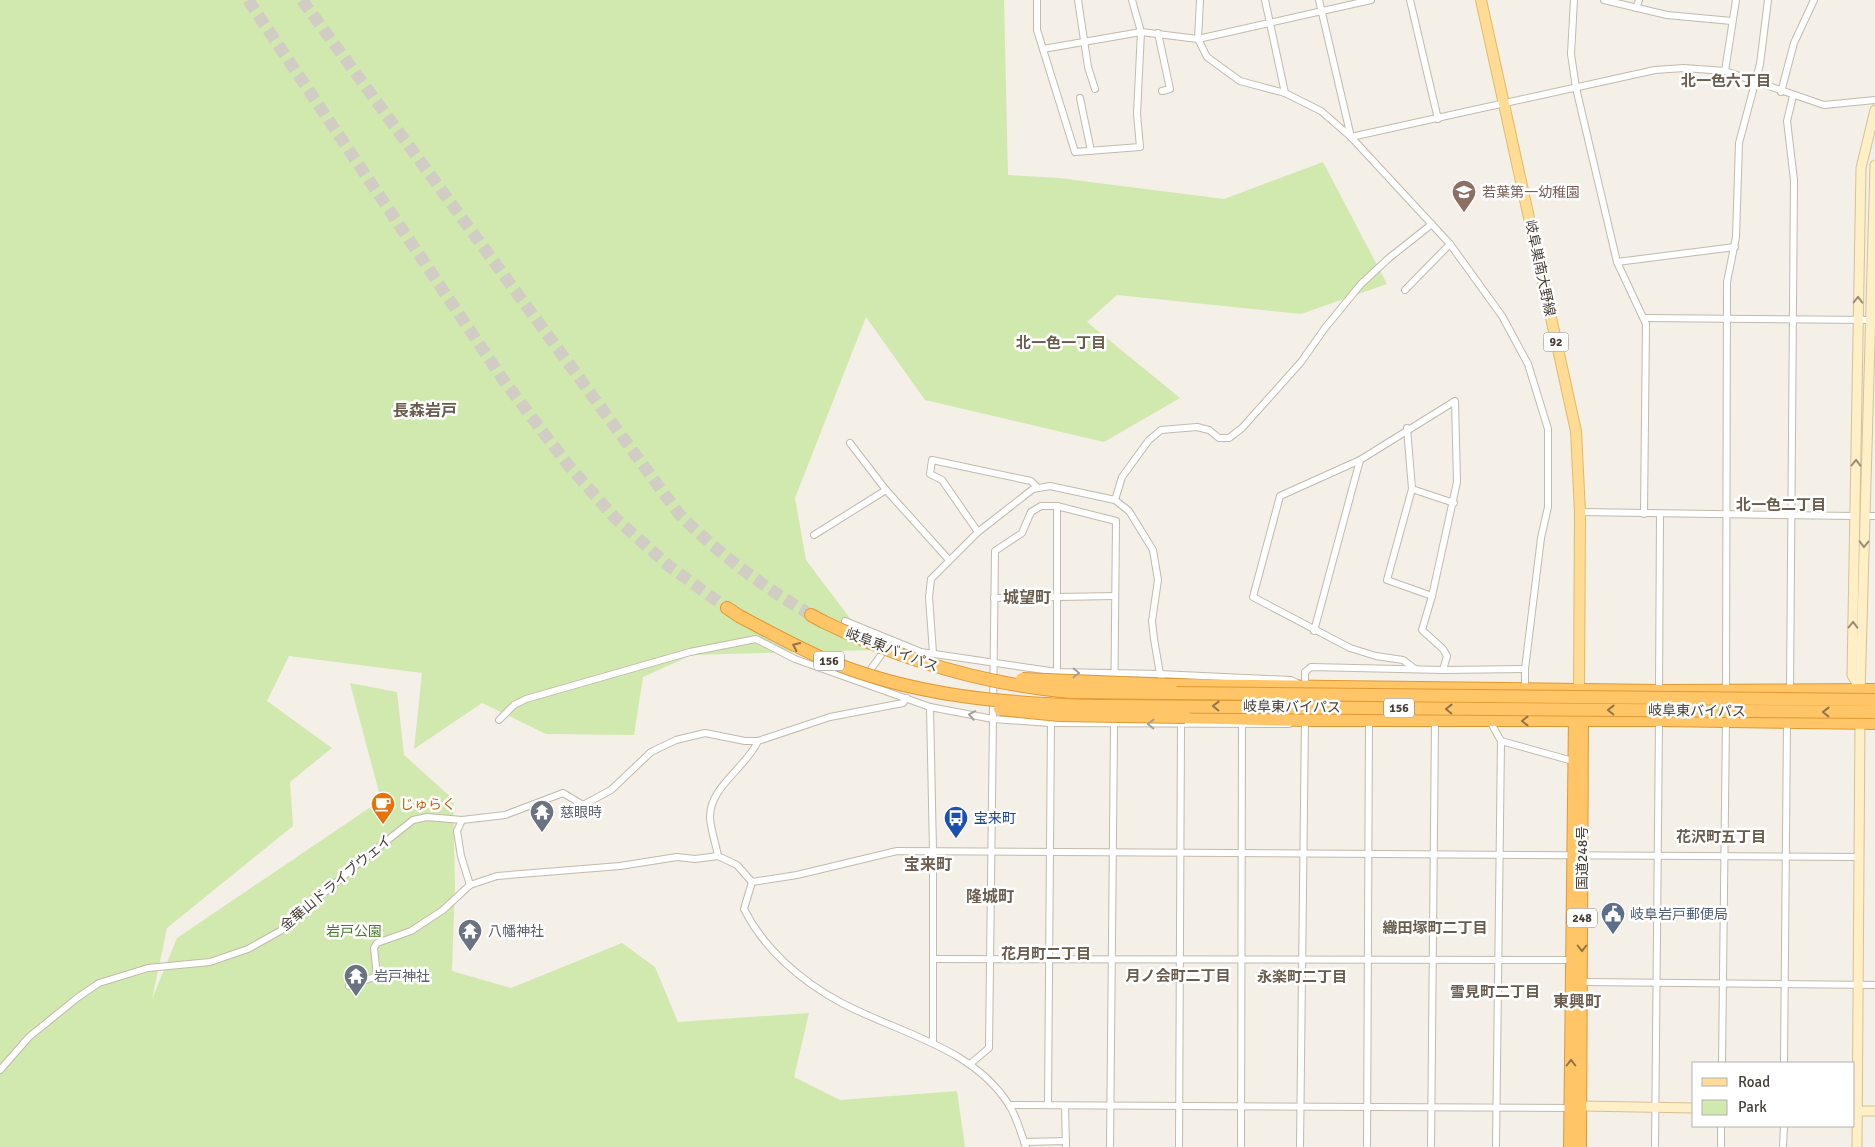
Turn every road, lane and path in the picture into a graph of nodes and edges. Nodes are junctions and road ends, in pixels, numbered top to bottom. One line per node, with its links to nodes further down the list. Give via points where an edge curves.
1 (1037, 0): 24 (street, via 1037,30)
2 (1078, 0): 23 (street)
3 (1132, 0): 20 (street)
4 (1200, 0): 22 (street)
5 (1266, 0): 19 (street)
6 (1319, 0): 17 (street)
7 (1371, 0): 17 (street)
8 (1410, 0): 37 (street)
9 (1481, 0): 35 (main road, 岐阜巣南大野線 / 92)
10 (1574, 0): 27 (street, via 1571,54)
11 (1604, 0): 16 (street)
12 (1639, 0): 16 (street)
13 (1736, 0): 18 (street)
14 (1768, 0): 26 (street)
15 (1814, 0): 30 (street, via 1794,43)
16 (1636, 8): 18 (street, via 1689,18)
17 (1322, 11): 19 (street); 38 (street)
18 (1732, 21): 25 (street)
19 (1271, 22): 22 (street); 31 (street)
20 (1142, 32): 21 (street); 23 (street); 39 (street, via 1137,114 1140,147)
21 (1158, 33): 22 (street); 29 (street, via 1170,89)
22 (1198, 38): 31 (street, via 1207,57 1240,81)
23 (1084, 42): 24 (street); 28 (street)
24 (1043, 49): 39 (street, via 1075,152)
25 (1725, 71): 26 (street); 27 (street, via 1655,70)
26 (1756, 82): 30 (street); 43 (street, via 1739,143)
27 (1576, 88): 35 (street); 44 (street)
28 (1095, 89)
29 (1162, 92)
30 (1782, 92): 32 (street)
31 (1285, 93): 38 (street, via 1321,111)
32 (1793, 96): 34 (street, via 1824,105); 48 (street, via 1787,121 1794,180)
33 (1080, 98): 39 (street)
34 (1875, 100)
35 (1505, 104): 37 (street); 60 (main road, 岐阜巣南大野線 / 92, via 1576,431)
36 (1875, 110): 49 (street, one-way to 36, via 1861,168)
37 (1438, 119): 38 (street)
38 (1351, 136): 41 (street)
39 (1091, 151)
40 (1875, 165): 50 (street)
41 (1432, 224): 42 (street); 57 (street, via 1361,284 1301,362 1242,428 1229,438 1219,438 1209,430 1197,427 1161,430 1149,440 1122,477)
42 (1450, 244): 45 (street); 82 (street, via 1515,338 1528,364 1548,429 1548,507 1541,538)
43 (1735, 247): 44 (street); 47 (street, via 1728,282)
44 (1617, 262): 46 (street)
45 (1405, 290)
46 (1645, 318): 47 (street); 61 (street)
47 (1727, 319): 48 (street); 64 (street)
48 (1792, 319): 49 (street); 63 (street)
49 (1858, 320): 50 (street); 65 (street, one-way to 49)
50 (1873, 320): 65 (street)
51 (1407, 428): 53 (street); 55 (street); 58 (street, via 1455,401 1458,468)
52 (850, 443): 56 (street)
53 (1360, 460): 77 (street); 77 (street, via 1280,496 1253,597)
54 (1037, 487): 57 (street, via 1050,486); 67 (street); 67 (street, via 1031,481 932,460 930,474 942,480)
55 (1412, 489): 58 (street); 72 (street, via 1387,580)
56 (886, 490): 68 (street); 69 (street)
57 (1115, 500): 87 (street, via 1128,511 1153,550 1158,580 1152,621)
58 (1454, 504): 72 (street)
59 (1057, 506): 70 (street); 71 (street, via 1116,520); 73 (street, via 1040,506 1031,512 1022,533 995,551)
60 (1580, 512): 61 (street); 92 (main road, 岐阜巣南大野線 / 92)
61 (1644, 514): 62 (street)
62 (1660, 514): 64 (street); 96 (street)
63 (1791, 514): 64 (street); 65 (street); 93 (street)
64 (1728, 515): 97 (street)
65 (1860, 516): 66 (street); 94 (street)
66 (1875, 516)
67 (978, 532): 69 (street)
68 (814, 535)
69 (949, 560): 79 (street, via 931,579 929,598)
70 (1058, 595): 71 (street); 73 (street); 84 (street)
71 (1115, 596): 85 (street)
72 (1432, 596): 83 (street, via 1422,630 1447,656)
73 (994, 598): 80 (street)
74 (727, 608): 90 (highway, 岐阜東バイパス / 156, one-way to 74, bridge, via 826,659)
75 (816, 618): 86 (highway, 岐阜東バイパス / 156, bridge, via 896,654)
76 (845, 621): 78 (street)
77 (1314, 631): 81 (street, via 1350,648 1402,660)
78 (892, 641): 79 (street); 88 (street)
79 (933, 653): 80 (street)
80 (993, 662): 84 (street); 102 (street)
81 (1415, 669): 83 (street); 89 (street, via 1311,667 1306,672)
82 (1526, 669): 83 (street); 91 (street)
83 (1443, 670)
84 (1057, 672): 85 (street, one-way to 85); 112 (street)
85 (1114, 673): 87 (street); 113 (street)
86 (960, 674): 89 (highway, 156, bridge, via 975,672 1024,679 1171,685); 99 (highway, 岐阜東バイパス / 156, bridge, via 1025,687 1100,694)
87 (1160, 674): 89 (street, via 1291,680); 107 (street)
88 (861, 682): 98 (street); 103 (street, via 794,660 756,639 690,652 526,699 514,705)
89 (1305, 686): 91 (highway, 156); 104 (street)
90 (925, 689): 101 (highway, 岐阜東バイパス / 156, one-way to 90, bridge, via 1046,705 973,698); 107 (highway, 156, bridge, via 932,697 952,702 1040,714)
91 (1525, 689): 92 (highway, 156)
92 (1579, 690): 96 (highway, 156); 109 (highway, 248)
93 (1790, 690): 94 (highway, 156); 97 (highway, 156)
94 (1860, 690): 95 (highway, 156); 115 (street)
95 (1875, 690)
96 (1659, 691): 97 (highway, 156)
97 (1726, 691): 111 (street)
98 (907, 698): 100 (street); 118 (street, via 903,703 830,717)
99 (1875, 700)
100 (930, 707): 102 (street, one-way to 100); 122 (street)
101 (1875, 712)
102 (993, 719): 112 (street); 124 (street)
103 (499, 720)
104 (1304, 720): 105 (highway, 156); 107 (highway, 156); 117 (street, via 1283,726); 128 (street)
105 (1369, 720): 108 (highway, 156); 129 (street)
106 (1659, 720): 109 (highway, 156); 111 (highway, 156); 134 (street)
107 (1183, 721): 113 (street, one-way to 113); 117 (street); 126 (street)
108 (1435, 721): 110 (highway, 156); 130 (street)
109 (1578, 721): 110 (highway, 156, one-way to 110); 120 (highway, 国道248号 / 248); 133 (highway, 国道248号 / 248)
110 (1490, 722): 119 (street)
111 (1726, 722): 114 (highway, 156); 135 (street)
112 (1050, 723): 113 (street); 123 (street)
113 (1114, 723): 125 (street)
114 (1787, 723): 115 (highway, 156); 136 (street)
115 (1860, 723): 116 (highway, 156); 137 (street)
116 (1875, 723)
117 (1242, 725): 127 (street)
118 (758, 741): 121 (street, 金華山ドライブウェイ, via 705,733 676,740 651,752 611,790 583,805 563,793 505,815); 132 (street, via 746,762 712,802 710,818)
119 (1500, 741): 120 (street); 131 (street)
120 (1573, 761): 133 (highway, 国道248号 / 248)
121 (462, 820): 139 (street, via 457,832); 162 (street, 金華山ドライブウェイ, via 427,817 413,820 280,931 248,949 210,962 148,968 100,984 77,998 29,1037)
122 (933, 851): 124 (street); 138 (street, via 897,851 797,875); 140 (street)
123 (1049, 851): 124 (street); 125 (street); 142 (street)
124 (993, 852): 141 (street)
125 (1113, 852): 126 (street); 143 (street)
126 (1180, 852): 127 (street); 144 (street)
127 (1242, 853): 128 (street); 145 (street)
128 (1303, 853): 129 (street); 146 (street)
129 (1369, 854): 130 (street); 147 (street)
130 (1434, 854): 131 (street); 148 (street)
131 (1498, 855): 133 (street); 149 (street)
132 (718, 856): 138 (street, via 737,865); 139 (street, via 676,857 620,866 497,876)
133 (1577, 856): 134 (street); 150 (highway, 国道248号 / 248); 151 (highway, 国道248号 / 248, one-way to 151)
134 (1658, 856): 135 (street); 152 (street)
135 (1724, 856): 136 (street); 153 (street)
136 (1786, 857): 137 (street); 154 (street)
137 (1859, 857): 155 (street)
138 (752, 882): 158 (street, via 744,901 747,916 768,945 808,984 841,1003)
139 (470, 885): 157 (street, via 444,910 411,931 377,943 374,948 378,976)
140 (933, 959): 141 (street); 158 (street)
141 (991, 959): 142 (street); 161 (street, via 989,1048)
142 (1048, 959): 143 (street); 164 (street)
143 (1112, 959): 144 (street); 166 (street)
144 (1180, 959): 145 (street); 167 (street)
145 (1242, 959): 146 (street); 168 (street)
146 (1302, 959): 147 (street); 169 (street)
147 (1368, 959): 148 (street); 170 (street)
148 (1433, 960): 149 (street); 171 (street)
149 (1497, 960): 150 (street); 172 (street)
150 (1572, 960): 173 (highway, 国道248号 / 248, one-way to 150)
151 (1582, 982): 152 (street); 173 (highway, 国道248号 / 248)
152 (1658, 982): 153 (street); 174 (street)
153 (1723, 983): 154 (street); 159 (street)
154 (1785, 984): 155 (street); 160 (street)
155 (1859, 985): 156 (street); 176 (street)
156 (1875, 985)
157 (349, 986)
158 (933, 1044): 161 (street)
159 (1722, 1062)
160 (1784, 1062)
161 (970, 1064): 163 (street)
162 (0, 1070)
163 (1010, 1105): 164 (street); 180 (street)
164 (1048, 1106): 165 (street)
165 (1065, 1106): 166 (street); 181 (street)
166 (1110, 1106): 167 (street); 182 (street)
167 (1179, 1106): 168 (street); 183 (street)
168 (1242, 1106): 169 (street); 184 (street)
169 (1301, 1106): 170 (street); 185 (street)
170 (1368, 1106): 171 (street); 186 (street)
171 (1432, 1106): 172 (street); 187 (street)
172 (1496, 1106): 173 (street); 188 (street)
173 (1576, 1107): 174 (street); 189 (highway, 国道248号 / 248); 190 (highway, 国道248号 / 248)
174 (1655, 1108): 175 (street); 191 (street)
175 (1692, 1108)
176 (1855, 1111): 177 (street); 194 (street)
177 (1875, 1111)
178 (1721, 1127): 192 (street)
179 (1784, 1127): 193 (street)
180 (1025, 1144): 181 (street)
181 (1066, 1144)
182 (1110, 1147)
183 (1179, 1147)
184 (1241, 1147)
185 (1300, 1147)
186 (1367, 1147)
187 (1431, 1147)
188 (1496, 1147)
189 (1570, 1147)
190 (1580, 1147)
191 (1655, 1147)
192 (1721, 1147)
193 (1783, 1147)
194 (1857, 1147)

